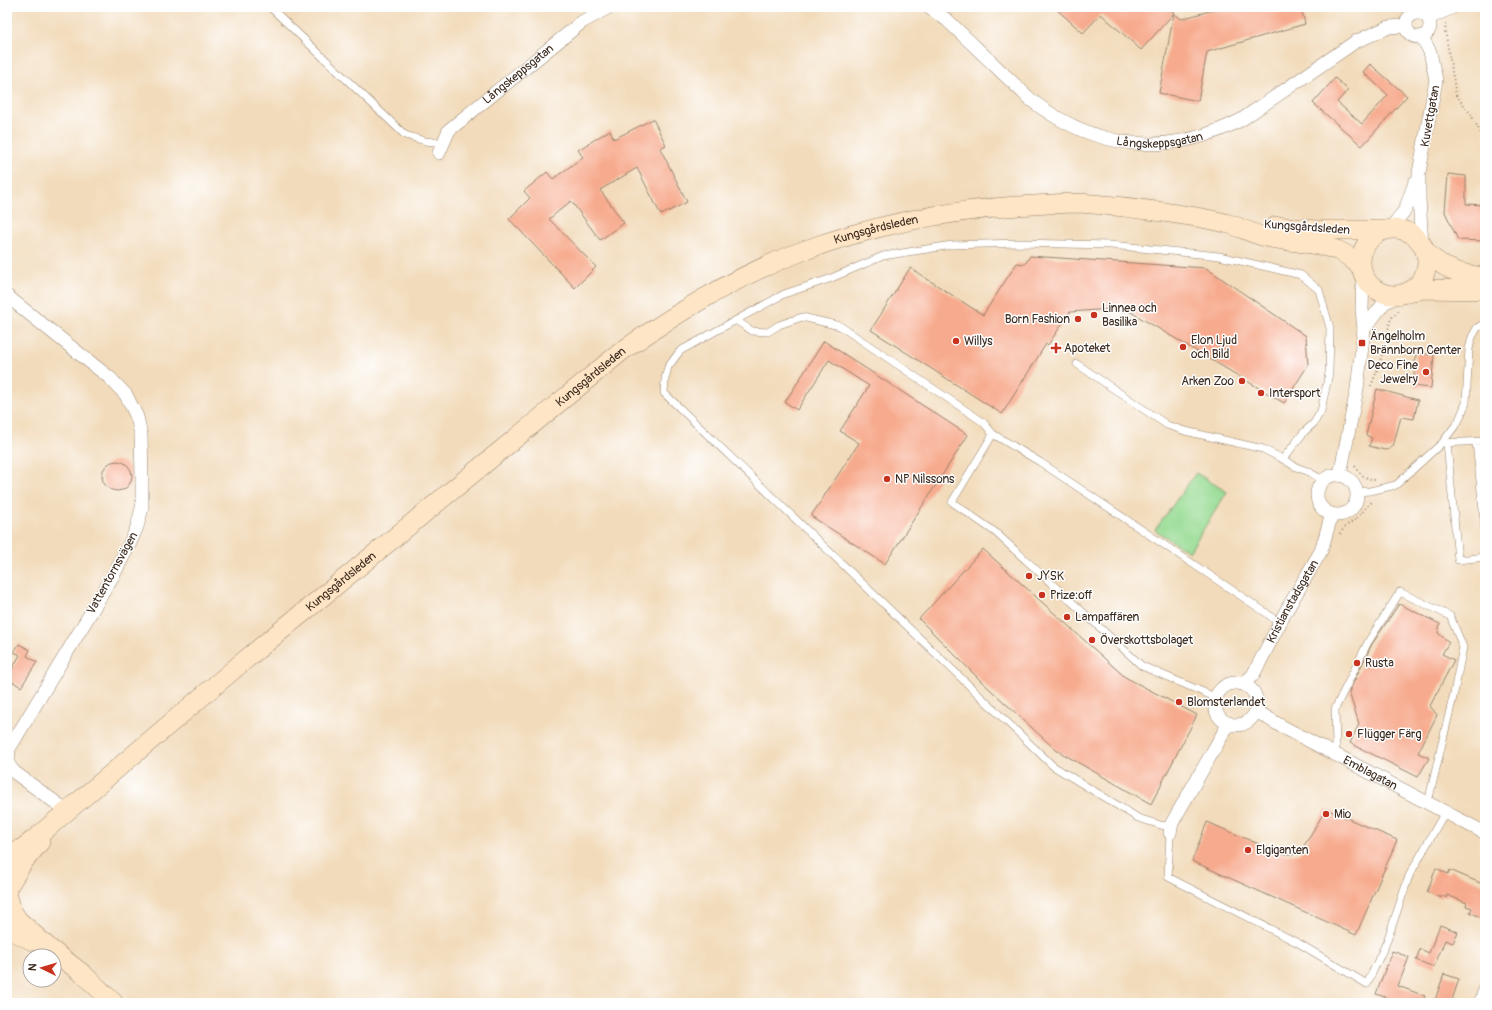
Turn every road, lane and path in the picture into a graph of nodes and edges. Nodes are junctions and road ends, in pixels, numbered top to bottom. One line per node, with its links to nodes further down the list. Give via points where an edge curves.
1 (270, 7): 10 (lane, via 405,135)
2 (609, 7): 10 (street, Långskeppsgatan, via 582,22 449,130)
3 (928, 7): 5 (street, Långskeppsgatan, via 947,20 1045,111 1096,136 1145,144 1189,140 1241,120 1355,42)
4 (1453, 7): 6 (street)
5 (1407, 16): 6 (street, via 1419,12); 8 (street, via 1407,29 1411,35)
6 (1429, 18): 8 (street, via 1430,29)
7 (1446, 23): 9 (path, via 1456,95 1470,113)
8 (1422, 37): 11 (street, Kuvettgatan, via 1430,52 1436,80)
9 (1485, 141)
10 (441, 148)
11 (1419, 174): 13 (street, Kuvettgatan, via 1405,210); 14 (street, Kuvettgatan)
12 (1229, 224): 13 (main road, Kungsgårdsleden, via 1260,224 1316,230); 15 (main road, Kungsgårdsleden, via 1262,236 1339,251 1348,256); 49 (main road, Kungsgårdsleden, via 1124,206 1079,203 965,210 913,219 854,234 799,252 744,276 665,321 622,351 239,665)
13 (1387, 230): 14 (main road, Kungsgårdsleden, via 1400,229 1409,232); 15 (main road, Kungsgårdsleden, via 1377,233 1365,244 1362,252)
14 (1424, 248): 16 (main road, Kungsgårdsleden, via 1435,262 1446,268); 19 (main road, via 1426,270 1422,279)
15 (1362, 271): 19 (main road, Kungsgårdsleden, via 1374,289); 22 (street)
16 (1485, 278)
17 (1485, 290): 19 (main road, Kungsgårdsleden, via 1423,289)
18 (7, 296): 49 (street, Vattentornsvägen, via 110,378 126,395 137,417 141,435 142,508 138,528 114,574 9,749 8,764 14,772)
19 (1403, 298): 22 (street, via 1384,303); 23 (path, via 1391,318)
20 (736, 321): 27 (lane, via 752,331 768,332 802,317 840,326 983,422); 31 (lane, via 784,294 883,256 952,245 1111,245 1218,256 1301,275 1319,290 1330,328 1329,373 1321,411); 51 (lane, via 680,352 668,367 664,393 1053,766 1138,818)
21 (1485, 323): 30 (lane, via 1478,328 1471,343 1466,403)
22 (1364, 329): 33 (street, via 1354,409)
23 (1386, 336): 24 (path); 26 (path)
24 (1374, 338)
25 (1077, 364): 31 (lane, via 1167,425 1263,449)
26 (1371, 386)
27 (993, 434): 41 (lane, via 1040,462); 44 (lane, via 952,502 995,532 1142,666)
28 (1485, 441): 29 (lane)
29 (1476, 442): 30 (lane); 38 (lane)
30 (1445, 443): 35 (lane); 39 (lane, via 1458,560)
31 (1283, 459): 34 (lane)
32 (1355, 461): 35 (path, via 1358,472 1363,476 1376,480 1387,479)
33 (1340, 475): 34 (street, via 1331,475); 36 (street, via 1351,481)
34 (1323, 480): 37 (street, via 1318,489 1317,500 1323,509)
35 (1396, 486): 36 (lane)
36 (1356, 492): 37 (street, via 1356,499 1351,508 1342,514)
37 (1332, 514): 40 (street, Kristianstadsgatan, via 1321,551)
38 (1485, 530)
39 (1485, 557)
40 (1286, 611): 41 (lane, via 1275,616); 42 (street, Kristianstadsgatan)
41 (1265, 612): 42 (lane, via 1275,620)
42 (1276, 632): 43 (street, Kristianstadsgatan, via 1253,675)
43 (1243, 684): 44 (street, via 1230,684 1224,687); 45 (street, via 1254,692)
44 (1217, 698): 46 (street, via 1219,715)
45 (1256, 711): 46 (street, via 1248,721 1235,725); 50 (street, Emblagatan)
46 (1229, 723): 51 (street)
47 (1336, 747): 48 (lane, via 1335,708 1368,642 1400,592 1450,616 1463,647)
48 (1430, 794)
49 (67, 811): 53 (main road, Kungsgårdsleden, via 23,848); 54 (main road, Kungsgårdsleden, via 24,861)
50 (1445, 812): 51 (lane, via 1409,876 1387,941 1367,984 1300,944 1168,877); 52 (street, Emblagatan)
51 (1171, 828)
52 (1485, 833)
53 (7, 854)
54 (8, 886): 56 (main road, via 12,911 18,920)
55 (7, 929): 56 (main road)
56 (49, 948)
57 (62, 958): 59 (main road)
58 (1485, 990): 60 (street)
59 (114, 1003)
60 (1480, 1003)

